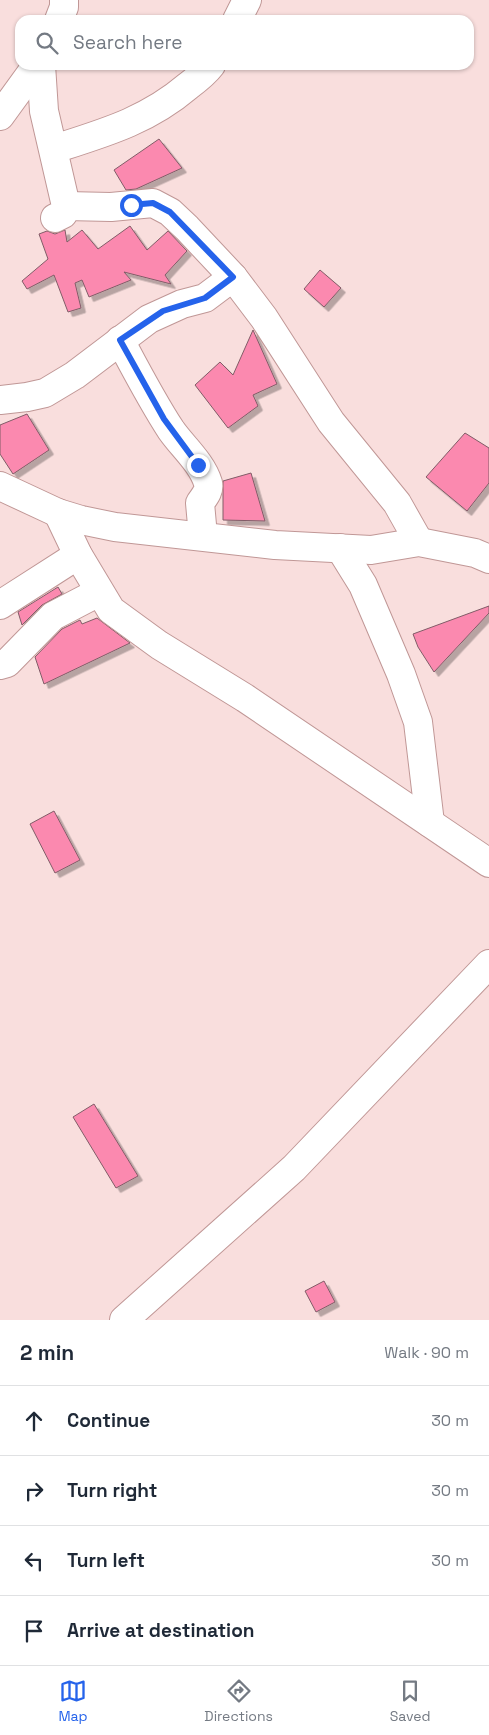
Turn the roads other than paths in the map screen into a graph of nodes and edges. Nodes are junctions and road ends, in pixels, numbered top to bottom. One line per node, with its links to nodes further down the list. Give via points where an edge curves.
1 (64, 0): 3 (street)
2 (247, 0): 4 (street)
3 (60, 15)
4 (239, 15)
5 (33, 70): 8 (street)
6 (41, 70): 9 (street, via 44,111)
7 (206, 70): 9 (street, via 152,113 116,129)
8 (0, 116)
9 (54, 149): 10 (street, via 61,212 153,203 175,217)
10 (233, 277): 11 (street, via 205,298 163,311); 16 (street, via 282,343 331,422 397,502)
11 (120, 340): 12 (street, via 75,375 45,392); 15 (street, via 154,404 208,484 207,494 200,503)
12 (0, 400)
13 (0, 486): 14 (street)
14 (58, 513): 15 (street, via 115,527); 18 (street)
15 (203, 536): 17 (street, via 275,545)
16 (419, 542): 17 (street, via 371,550); 19 (street)
17 (340, 548): 23 (street, via 363,585 418,722)
18 (78, 555): 20 (street); 21 (street)
19 (489, 559)
20 (99, 592): 22 (street, via 53,616 7,663); 23 (street, via 112,610 159,645 245,698)
21 (0, 605)
22 (0, 665)
23 (430, 823): 24 (street)
24 (489, 863)
25 (489, 964): 26 (street, via 294,1168)
26 (124, 1320)

